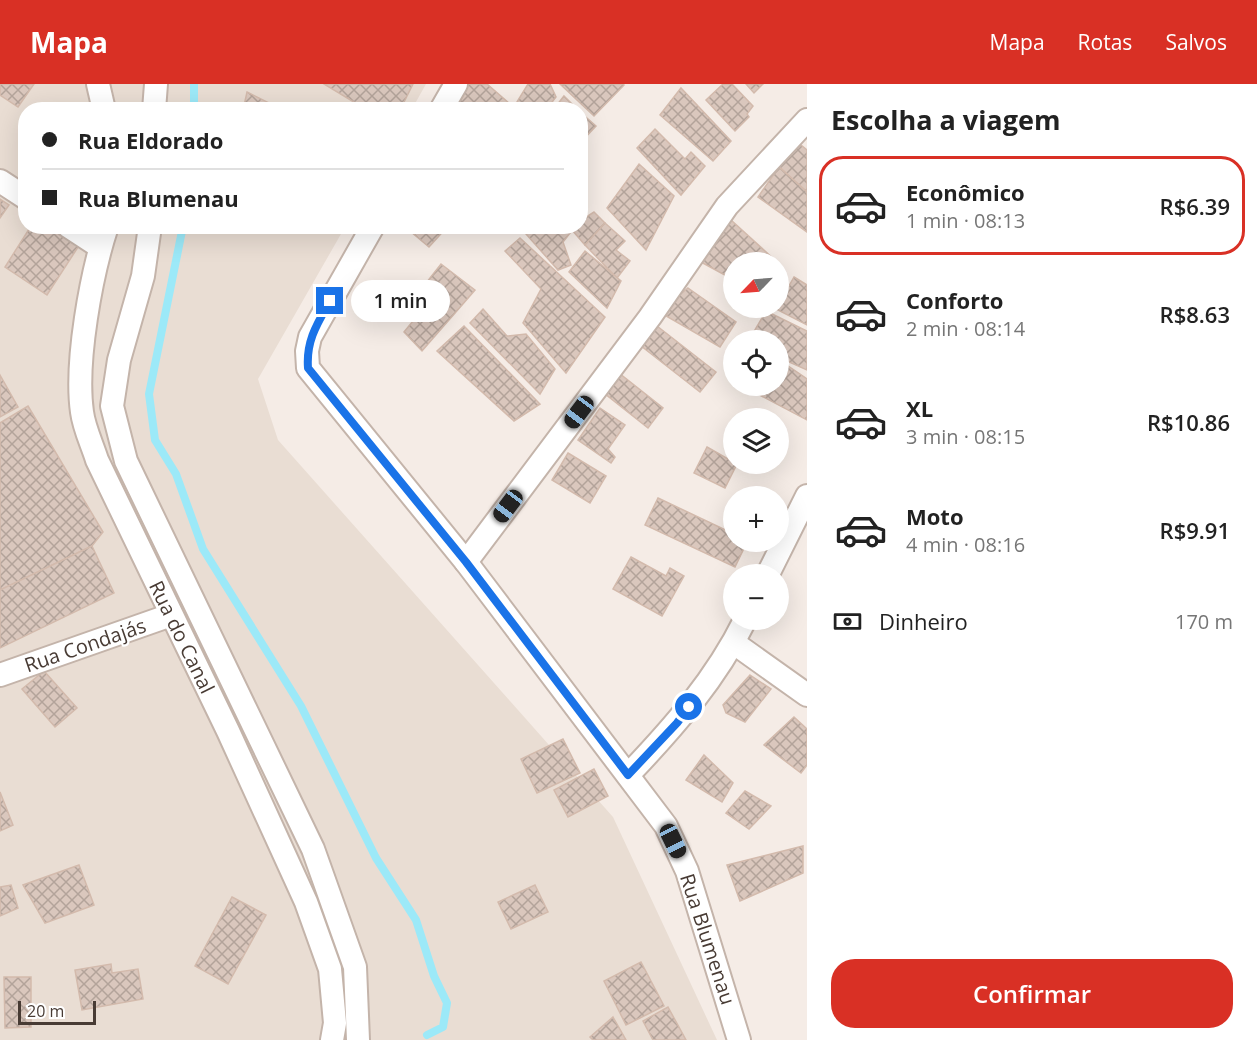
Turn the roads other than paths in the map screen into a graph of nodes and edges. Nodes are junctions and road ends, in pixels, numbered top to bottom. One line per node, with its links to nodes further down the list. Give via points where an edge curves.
1 (98, 84): 4 (street)
2 (156, 84): 5 (street)
3 (456, 84): 6 (street)
4 (102, 102)
5 (155, 102)
6 (446, 102)
7 (807, 120): 14 (street, via 728,207)
8 (0, 181): 9 (street)
9 (18, 193)
10 (149, 234): 23 (street, Rua do Canal, via 143,276 119,360 112,406 126,461 313,849 355,967)
11 (368, 234): 14 (street, Rua Blumenau, via 310,337 308,368)
12 (103, 237): 16 (street, Rua do Canal, via 79,374 82,414 97,460)
13 (807, 496): 15 (street)
14 (466, 562): 21 (street, Rua Blumenau)
15 (773, 564)
16 (171, 615): 19 (street, Rua Condajás); 22 (street, Rua do Canal, via 306,902 330,969 335,1023)
17 (740, 630): 18 (street)
18 (734, 643): 20 (street); 21 (street, via 677,723)
19 (0, 675)
20 (807, 695)
21 (628, 775): 24 (street, Rua Blumenau, via 666,826 687,872)
22 (332, 1040)
23 (358, 1040)
24 (739, 1040)

